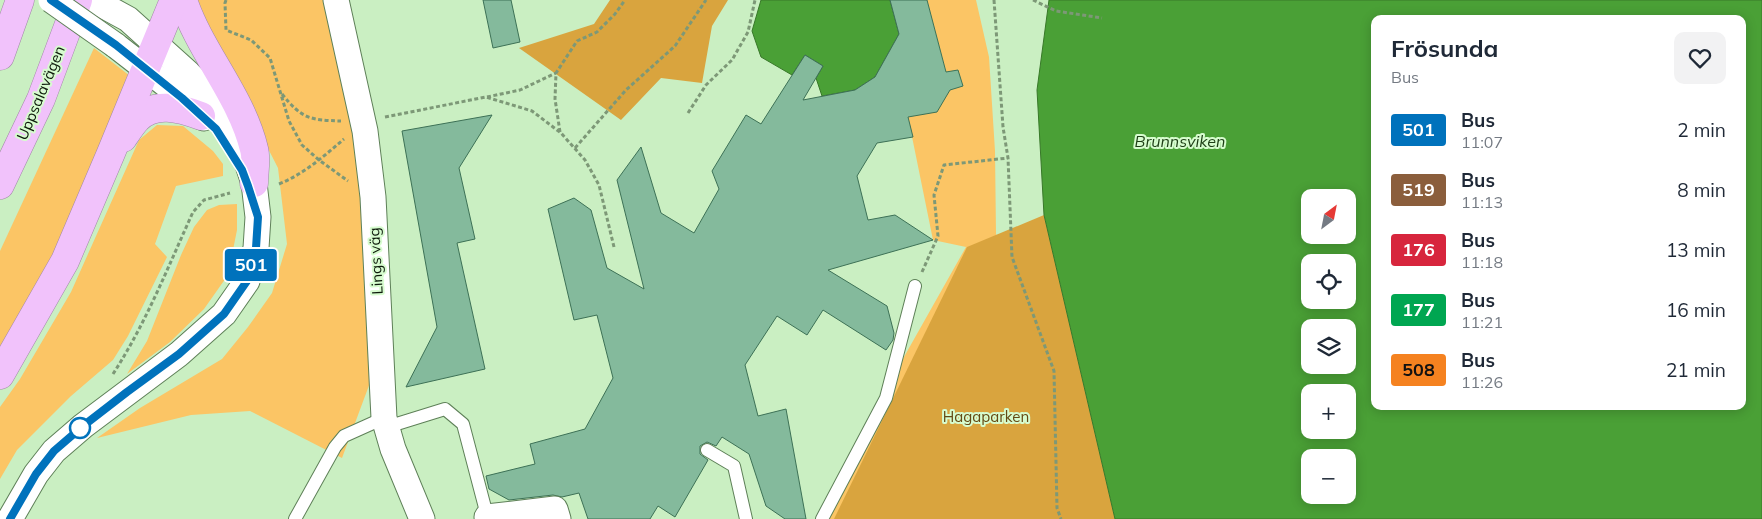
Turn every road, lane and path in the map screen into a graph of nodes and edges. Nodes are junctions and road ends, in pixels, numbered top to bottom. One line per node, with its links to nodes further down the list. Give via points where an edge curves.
1 (20, 0): 16 (highway)
2 (51, 0): 17 (street, bridge)
3 (78, 0): 29 (highway, Uppsalavägen, via 41,99)
4 (92, 0): 15 (street, via 128,20)
5 (174, 0): 15 (highway)
6 (183, 0): 30 (highway, via 241,113 255,150)
7 (336, 0): 23 (street, Lings väg)
8 (625, 0): 18 (path, via 597,32 577,41)
9 (706, 0): 25 (path, via 675,46 626,90)
10 (754, 0): 21 (path, via 748,32 732,60 706,85)
11 (994, 0): 27 (path)
12 (1034, 0): 14 (path, via 1056,11)
13 (225, 1): 19 (path, via 226,30 251,40 270,58)
14 (1102, 18)
15 (157, 44): 17 (highway); 30 (street, via 208,94 245,156)
16 (0, 56)
17 (146, 69): 22 (street); 26 (highway)
18 (556, 73): 20 (path, via 520,90); 24 (path, via 555,98)
19 (280, 92): 23 (path, via 306,118 353,121); 28 (path, via 289,121 302,145)
20 (486, 97): 23 (path, via 379,118 380,128); 24 (path, via 532,111)
21 (688, 112)
22 (201, 116): 26 (highway, via 183,109 153,109 138,118); 32 (street, via 216,129 242,170)
23 (360, 132): 28 (path, via 350,134); 31 (street, Lings väg)
24 (561, 132): 25 (path)
25 (575, 148): 33 (path, via 599,185)
26 (111, 153): 35 (highway, via 65,261)
27 (1008, 158): 34 (path, via 944,165 934,195 938,236); 46 (path, via 1012,257 1054,371 1056,508)
28 (319, 160): 30 (path, via 294,178); 31 (path)
29 (0, 186)
30 (254, 187): 32 (street); 36 (path, via 204,200 193,212 130,348)
31 (373, 197): 37 (street, Lings väg)
32 (258, 217): 40 (street, via 256,248 247,281 224,314 179,354 54,451 36,474)
33 (614, 247)
34 (915, 286): 45 (lane, via 886,398)
35 (0, 375)
36 (106, 380)
37 (385, 423): 39 (lane, via 445,410 463,424); 41 (lane, via 372,422 344,436); 42 (street, Lings väg)
38 (707, 450): 44 (lane, via 734,466)
39 (488, 518): 43 (street, via 555,509)
40 (10, 519)
41 (295, 519)
42 (422, 519)
43 (558, 519)
44 (746, 519)
45 (822, 519)
46 (1062, 519)

